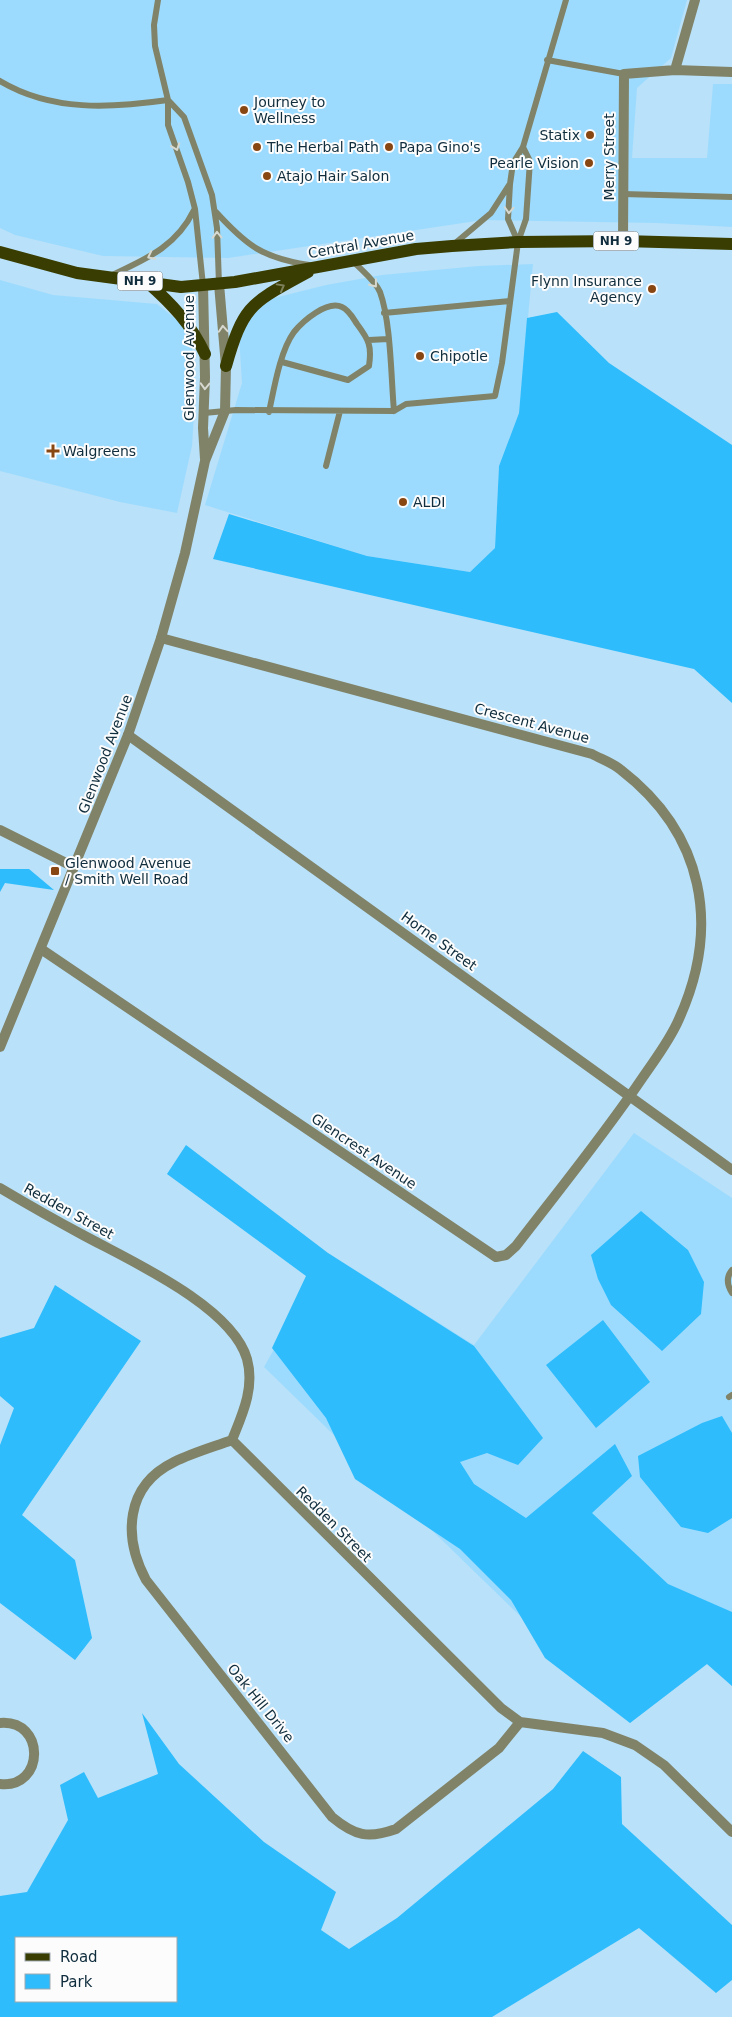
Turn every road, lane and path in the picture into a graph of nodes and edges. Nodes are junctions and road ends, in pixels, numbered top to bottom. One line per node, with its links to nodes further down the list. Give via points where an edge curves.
1 (158, 0): 9 (lane, via 155,46)
2 (566, 0): 4 (lane)
3 (695, 0): 5 (street)
4 (548, 60): 7 (lane); 10 (lane)
5 (675, 70): 6 (street); 7 (street)
6 (732, 72)
7 (624, 74): 12 (street, Merry Street)
8 (0, 81): 9 (lane, via 29,95 70,105 144,104)
9 (168, 100): 14 (lane, one-way to 14, via 168,125); 15 (lane, via 184,117)
10 (523, 147): 11 (lane, via 513,163); 17 (lane, via 530,161 526,219)
11 (510, 184): 17 (lane, one-way to 17, via 508,219); 19 (lane, via 491,213)
12 (623, 194): 13 (lane); 16 (street, Merry Street)
13 (732, 197)
14 (195, 209): 23 (lane, one-way to 23, via 181,232 157,254); 26 (lane)
15 (216, 212): 22 (lane, via 252,248 289,262); 25 (lane, one-way to 15)
16 (623, 241): 17 (main road, Central Avenue / NH 9); 18 (main road, Central Avenue / NH 9)
17 (518, 242): 19 (main road, Central Avenue / NH 9); 27 (lane)
18 (732, 244)
19 (452, 246): 21 (main road, Central Avenue / NH 9)
20 (0, 252): 23 (main road, Central Avenue / NH 9, via 61,270)
21 (352, 260): 22 (main road, Central Avenue / NH 9); 28 (lane, one-way to 28, via 380,292)
22 (318, 266): 25 (main road, Central Avenue / NH 9); 33 (main road, one-way to 22, via 236,330 248,309 259,299)
23 (107, 278): 24 (main road, Central Avenue / NH 9)
24 (147, 282): 26 (main road, Central Avenue / NH 9); 31 (main road, via 183,316)
25 (219, 284): 26 (main road, Central Avenue / NH 9); 33 (street, Glenwood Avenue, one-way to 25)
26 (203, 285): 31 (street, Glenwood Avenue)
27 (510, 300): 28 (lane); 36 (lane, via 494,396 406,404)
28 (384, 313): 30 (lane)
29 (369, 340): 30 (lane); 32 (lane, via 369,366 348,380); 32 (lane, via 348,311 332,306 302,324 288,343)
30 (388, 340): 36 (lane)
31 (205, 354): 37 (street, Glenwood Avenue, one-way to 37)
32 (282, 362): 38 (lane)
33 (226, 366): 34 (street, Glenwood Avenue)
34 (225, 411): 37 (lane); 38 (lane); 39 (street, Glenwood Avenue)
35 (340, 411): 36 (lane); 38 (lane); 40 (lane)
36 (394, 411)
37 (204, 412): 39 (street, Glenwood Avenue)
38 (269, 412)
39 (205, 461): 41 (street, Glenwood Avenue, via 185,553)
40 (326, 466)
41 (161, 638): 42 (street, Glenwood Avenue); 47 (street, Crescent Avenue, via 592,754 621,769 648,795 672,822 689,854 699,888 702,923 699,959 679,1021)
42 (128, 735): 44 (street, Glenwood Avenue); 47 (street, Horne Street)
43 (0, 830): 44 (street)
44 (74, 867): 45 (street, Glenwood Avenue)
45 (41, 949): 46 (street, Glenwood Avenue); 47 (street, Glencrest Avenue, via 496,1257 506,1255 516,1246)
46 (0, 1046)
47 (630, 1096): 48 (street, Horne Street)
48 (732, 1170)
49 (0, 1188): 52 (street, Redden Street, via 192,1296 231,1330 241,1344 250,1376 244,1411)
50 (732, 1270): 51 (lane, via 728,1275)
51 (732, 1293)
52 (232, 1440): 53 (street, Redden Street, via 502,1708); 53 (street, Oak Hill Drive, via 173,1462 146,1484 132,1515 131,1537 138,1566 332,1817 362,1835 396,1829 499,1748)
53 (520, 1722): 56 (street, via 602,1733 635,1745 664,1765)
54 (0, 1723): 55 (street, via 16,1725 25,1731 35,1754 31,1769 24,1777 16,1783)
55 (0, 1784)
56 (732, 1832)

